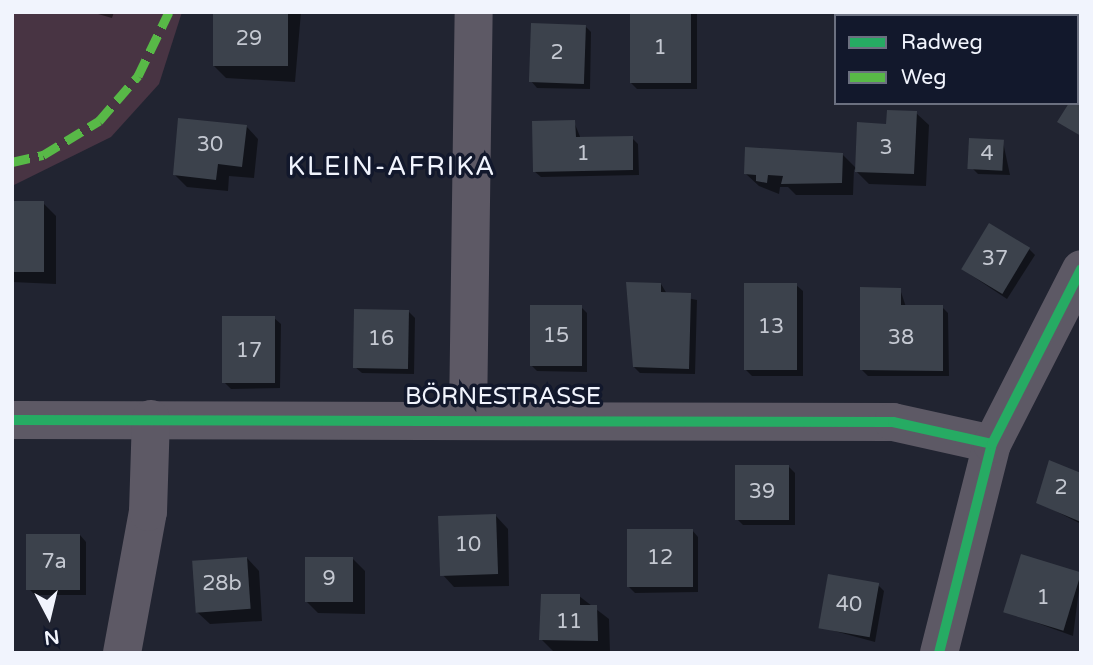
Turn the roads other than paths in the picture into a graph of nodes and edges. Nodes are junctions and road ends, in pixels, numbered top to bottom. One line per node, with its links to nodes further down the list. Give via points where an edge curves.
1 (474, 12): 3 (street)
2 (1081, 269): 6 (street)
3 (468, 417): 4 (street, BÖRNESTRASSE); 6 (street, BÖRNESTRASSE, via 893,422)
4 (151, 419): 5 (street, BÖRNESTRASSE); 7 (street, via 148,512)
5 (12, 420)
6 (992, 444): 8 (street)
7 (122, 653)
8 (939, 653)

